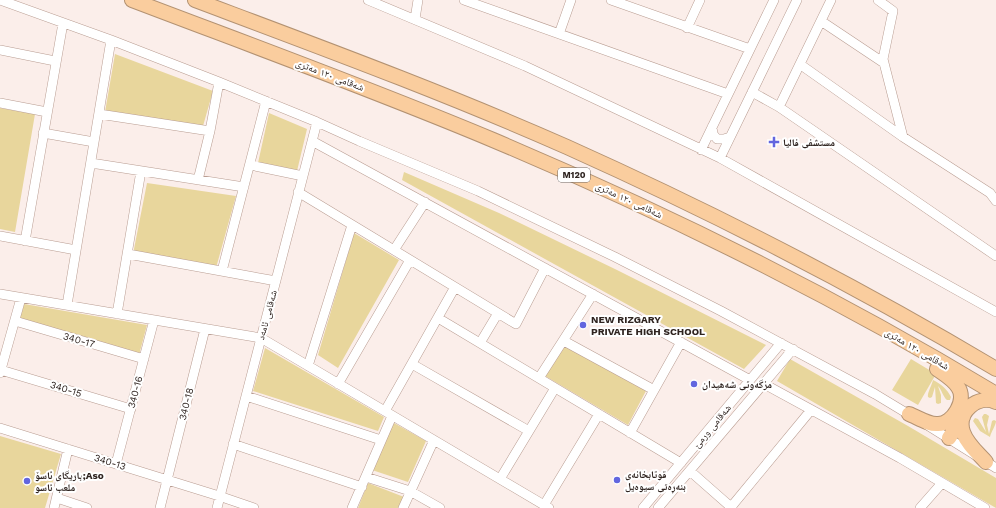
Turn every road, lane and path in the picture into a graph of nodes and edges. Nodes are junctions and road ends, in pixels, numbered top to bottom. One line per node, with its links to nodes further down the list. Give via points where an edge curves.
1 (0, 0): 17 (street)
2 (126, 0): 20 (highway)
3 (132, 0): 20 (highway, شەقامی ١٢٠ مەتری / M120)
4 (368, 0): 15 (street)
5 (418, 0): 15 (street)
6 (464, 0): 19 (street)
7 (571, 0): 19 (street)
8 (611, 0): 18 (street)
9 (700, 0): 18 (street)
10 (774, 0): 22 (street)
11 (797, 0): 28 (street)
12 (831, 0): 16 (street)
13 (878, 0): 25 (street, via 893,11)
14 (200, 1): 78 (highway, M120, via 414,84 566,147 725,221)
15 (415, 19): 43 (street, via 525,66)
16 (821, 21): 25 (street); 26 (street)
17 (63, 23): 21 (street); 24 (street)
18 (687, 28): 22 (street)
19 (559, 34): 29 (street)
20 (232, 38): 77 (highway, شەقامی ١٢٠ مەتری / M120, via 406,104 556,167 745,256)
21 (111, 40): 27 (street); 34 (street)
22 (750, 49): 29 (street)
23 (0, 50): 24 (street)
24 (55, 61): 33 (street)
25 (884, 63): 39 (street)
26 (801, 65): 32 (street); 39 (street)
27 (219, 82): 30 (street); 37 (street)
28 (752, 92): 32 (street); 40 (street)
29 (728, 94): 36 (street)
30 (266, 101): 35 (street); 46 (street)
31 (0, 104): 33 (street)
32 (779, 108): 60 (street)
33 (47, 112): 38 (street)
34 (99, 114): 37 (street); 42 (street)
35 (317, 122): 41 (street, شەقامی ئامەد); 83 (street, via 478,191 615,257)
36 (712, 127): 40 (street, via 713,134 718,139); 43 (street)
37 (210, 131): 49 (street)
38 (43, 132): 42 (street); 56 (street)
39 (903, 136): 52 (street, via 990,193)
40 (730, 137): 44 (street)
41 (312, 141): 48 (street, شەقامی ئامەد); 53 (street)
42 (94, 142): 45 (street)
43 (701, 150): 44 (street)
44 (720, 158): 70 (street)
45 (91, 163): 47 (street); 57 (street)
46 (250, 165): 48 (street); 50 (street)
47 (141, 171): 49 (street); 59 (street)
48 (303, 176): 51 (street, شەقامی ئامەد)
49 (198, 180): 50 (street)
50 (244, 187): 63 (street)
51 (298, 192): 54 (street); 64 (street, شەقامی ئامەد)
52 (996, 201)
53 (425, 202): 58 (street); 62 (street)
54 (352, 225): 58 (street); 88 (street)
55 (0, 236): 56 (street)
56 (25, 241): 57 (street)
57 (76, 250): 69 (street)
58 (394, 250): 61 (street)
59 (128, 254): 63 (street); 72 (street)
60 (996, 256)
61 (410, 260): 65 (street); 93 (street)
62 (545, 268): 67 (street); 71 (street, via 516,324)
63 (222, 271): 64 (street)
64 (276, 281): 79 (street, شەقامی ئامەد)
65 (455, 287): 71 (street); 73 (street)
66 (0, 294): 68 (street)
67 (593, 294): 80 (street); 81 (street)
68 (22, 298): 69 (street); 75 (street)
69 (67, 305): 72 (street)
70 (996, 312)
71 (498, 313): 82 (street)
72 (117, 314): 74 (street)
73 (438, 318): 82 (street); 87 (street)
74 (154, 320): 76 (street); 85 (street, 340-16)
75 (15, 321): 85 (street, 340-17); 90 (street)
76 (205, 329): 79 (street); 120 (street, 340-18)
77 (889, 332): 97 (highway, شەقامی ١٢٠ مەتری / M120); 105 (highway, via 958,386)
78 (940, 335): 86 (highway); 89 (highway, M120)
79 (261, 338): 88 (street); 98 (street, شەقامی ئامەد)
80 (564, 341): 91 (street); 96 (street)
81 (681, 342): 92 (street); 96 (street)
82 (480, 343): 91 (street)
83 (781, 343): 84 (street); 92 (street, شەقامی ورمێ)
84 (793, 349): 94 (street, شەقامی ورمێ); 104 (street)
85 (144, 359): 100 (street, 340-16)
86 (996, 362)
87 (412, 364): 102 (street); 107 (street)
88 (308, 366): 93 (street)
89 (996, 369)
90 (0, 371): 100 (street, 340-15)
91 (539, 378): 95 (street)
92 (750, 380): 115 (street, شەقامی ورمێ)
93 (338, 384): 102 (street)
94 (764, 384): 101 (street); 117 (street, شەقامی ورمێ)
95 (555, 388): 103 (street); 107 (street)
96 (654, 390): 108 (street)
97 (996, 394)
98 (246, 396): 110 (street); 112 (street, شەقامی ئامەد)
99 (996, 402): 105 (highway, via 979,401)
100 (131, 408): 114 (street, 340-16)
101 (811, 410): 121 (street); 137 (street)
102 (388, 413): 110 (street); 111 (street)
103 (599, 414): 108 (street); 126 (street)
104 (908, 414): 105 (highway, via 938,424); 109 (street)
105 (959, 415): 109 (highway); 116 (highway, via 963,433)
106 (0, 428): 113 (street, 340-13)
107 (529, 431): 119 (street)
108 (630, 433): 115 (street)
109 (947, 437): 116 (street)
110 (382, 440): 118 (street)
111 (434, 440): 119 (street); 123 (street)
112 (233, 444): 122 (street); 124 (street, شەقامی ئامەد)
113 (68, 449): 114 (street, 340-13); 125 (street)
114 (116, 464): 120 (street, 340-13)
115 (681, 464): 135 (street, شەقامی ورمێ)
116 (991, 465)
117 (690, 471): 136 (street, شەقامی ورمێ); 137 (street)
118 (366, 477): 122 (street); 123 (street)
119 (500, 479): 126 (street)
120 (167, 480): 124 (street, 340-13); 129 (street, 340-18)
121 (942, 483): 138 (street); 139 (street)
122 (362, 487): 132 (street)
123 (410, 491): 133 (street); 134 (street)
124 (220, 496): 130 (street, شەقامی ئامەد); 131 (street, 340-13)
125 (57, 498): 127 (street); 128 (street)
126 (546, 506)
127 (54, 508)
128 (87, 508)
129 (160, 508)
130 (217, 508)
131 (254, 508)
132 (352, 508)
133 (403, 508)
134 (440, 508)
135 (643, 508)
136 (658, 508)
137 (731, 508)
138 (920, 508)
139 (985, 508)

